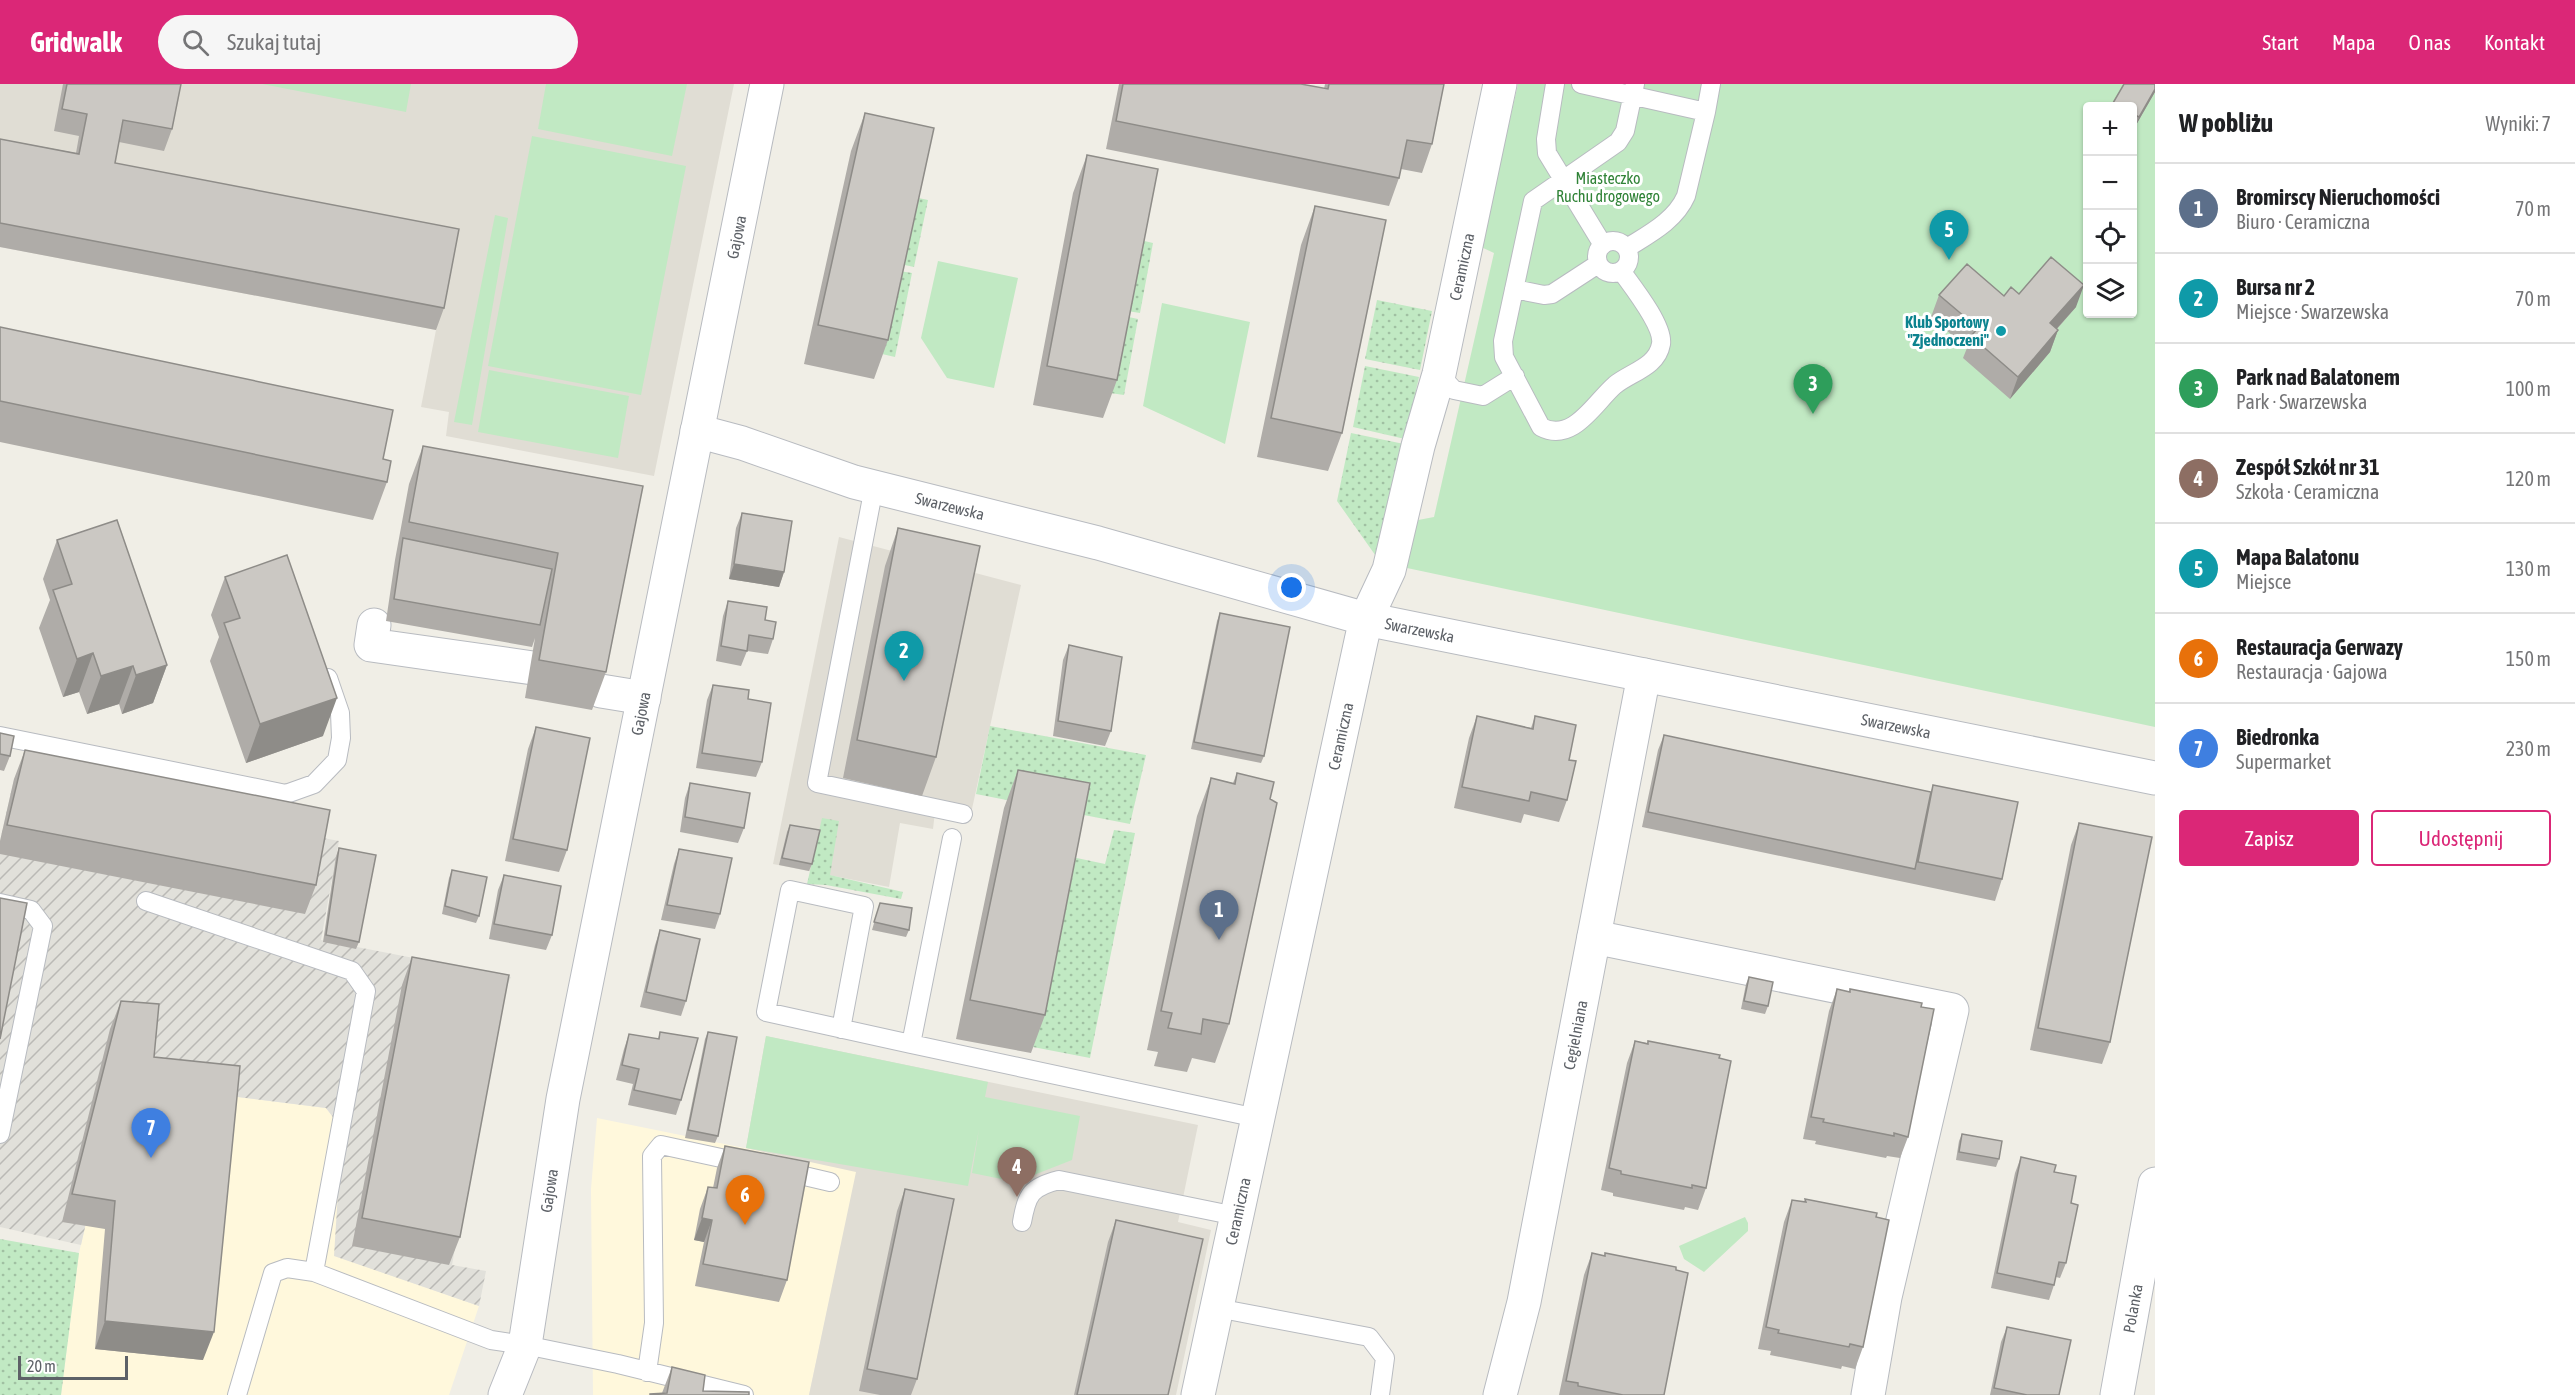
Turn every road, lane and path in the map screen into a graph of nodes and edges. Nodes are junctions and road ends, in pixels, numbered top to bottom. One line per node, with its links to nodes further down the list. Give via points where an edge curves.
1 (766, 84): 16 (street, Gajowa)
2 (1500, 84): 14 (street, Ceramiczna)
3 (1555, 84): 8 (lane, via 1545,139 1547,153)
4 (1581, 84): 6 (lane)
5 (1711, 84): 7 (lane)
6 (1634, 90): 7 (lane); 8 (lane, via 1625,130 1618,141)
7 (1706, 112): 10 (lane, via 1681,208)
8 (1563, 179): 9 (lane); 13 (lane, via 1533,201)
9 (1603, 245): 10 (lane, via 1619,242); 11 (lane, via 1597,253)
10 (1627, 248): 12 (lane, via 1630,259)
11 (1598, 264): 12 (lane, via 1611,273); 13 (lane, via 1552,294 1544,296)
12 (1622, 272): 15 (lane, via 1661,336 1658,354 1649,364 1616,384 1587,417 1558,432 1541,427)
13 (1514, 289): 15 (lane, via 1503,341 1504,357)
14 (1439, 374): 15 (lane, via 1454,390 1483,396); 18 (street, Ceramiczna, via 1389,570)
15 (1515, 376)
16 (697, 431): 17 (street, Swarzewska); 24 (street, Gajowa)
17 (874, 487): 18 (street, Swarzewska, via 1098,543); 27 (lane, via 817,783)
18 (1366, 619): 22 (street, Swarzewska); 34 (street, Ceramiczna)
19 (374, 625): 21 (street, via 371,645)
20 (321, 659): 25 (lane, via 340,713 337,760 314,784 286,794)
21 (540, 669)
22 (1644, 675): 26 (street, Swarzewska); 31 (street, Cegielniana)
23 (601, 691): 24 (street)
24 (644, 698): 42 (street, Gajowa, via 563,1099)
25 (0, 736)
26 (2155, 778)
27 (963, 814)
28 (952, 838): 33 (lane)
29 (146, 901): 40 (lane, via 352,971 366,990)
30 (0, 903): 35 (lane, via 31,910 43,926)
31 (1594, 937): 50 (street, Cegielniana, via 1524,1302); 51 (street, via 1952,1010 1885,1296)
32 (841, 1029): 32 (lane, via 766,1012 790,890 864,906); 33 (lane)
33 (911, 1044): 34 (lane)
34 (1257, 1118): 38 (street, Ceramiczna)
35 (0, 1134)
36 (831, 1182): 43 (lane, via 661,1145 652,1156 654,1323)
37 (2155, 1184): 52 (street, Polanka)
38 (1236, 1216): 39 (lane, via 1059,1180 1040,1185 1026,1202); 41 (street, Ceramiczna)
39 (1022, 1222)
40 (314, 1272): 42 (lane, via 491,1341); 44 (lane, via 287,1268 273,1273)
41 (1217, 1308): 48 (street, Ceramiczna); 49 (lane, via 1369,1337 1385,1358)
42 (525, 1345): 43 (lane); 45 (street, Gajowa); 46 (street, Gajowa)
43 (647, 1372): 47 (lane)
44 (237, 1395)
45 (506, 1395)
46 (532, 1395)
47 (744, 1395)
48 (1198, 1395)
49 (1380, 1395)
50 (1500, 1395)
51 (1868, 1395)
52 (2117, 1395)

